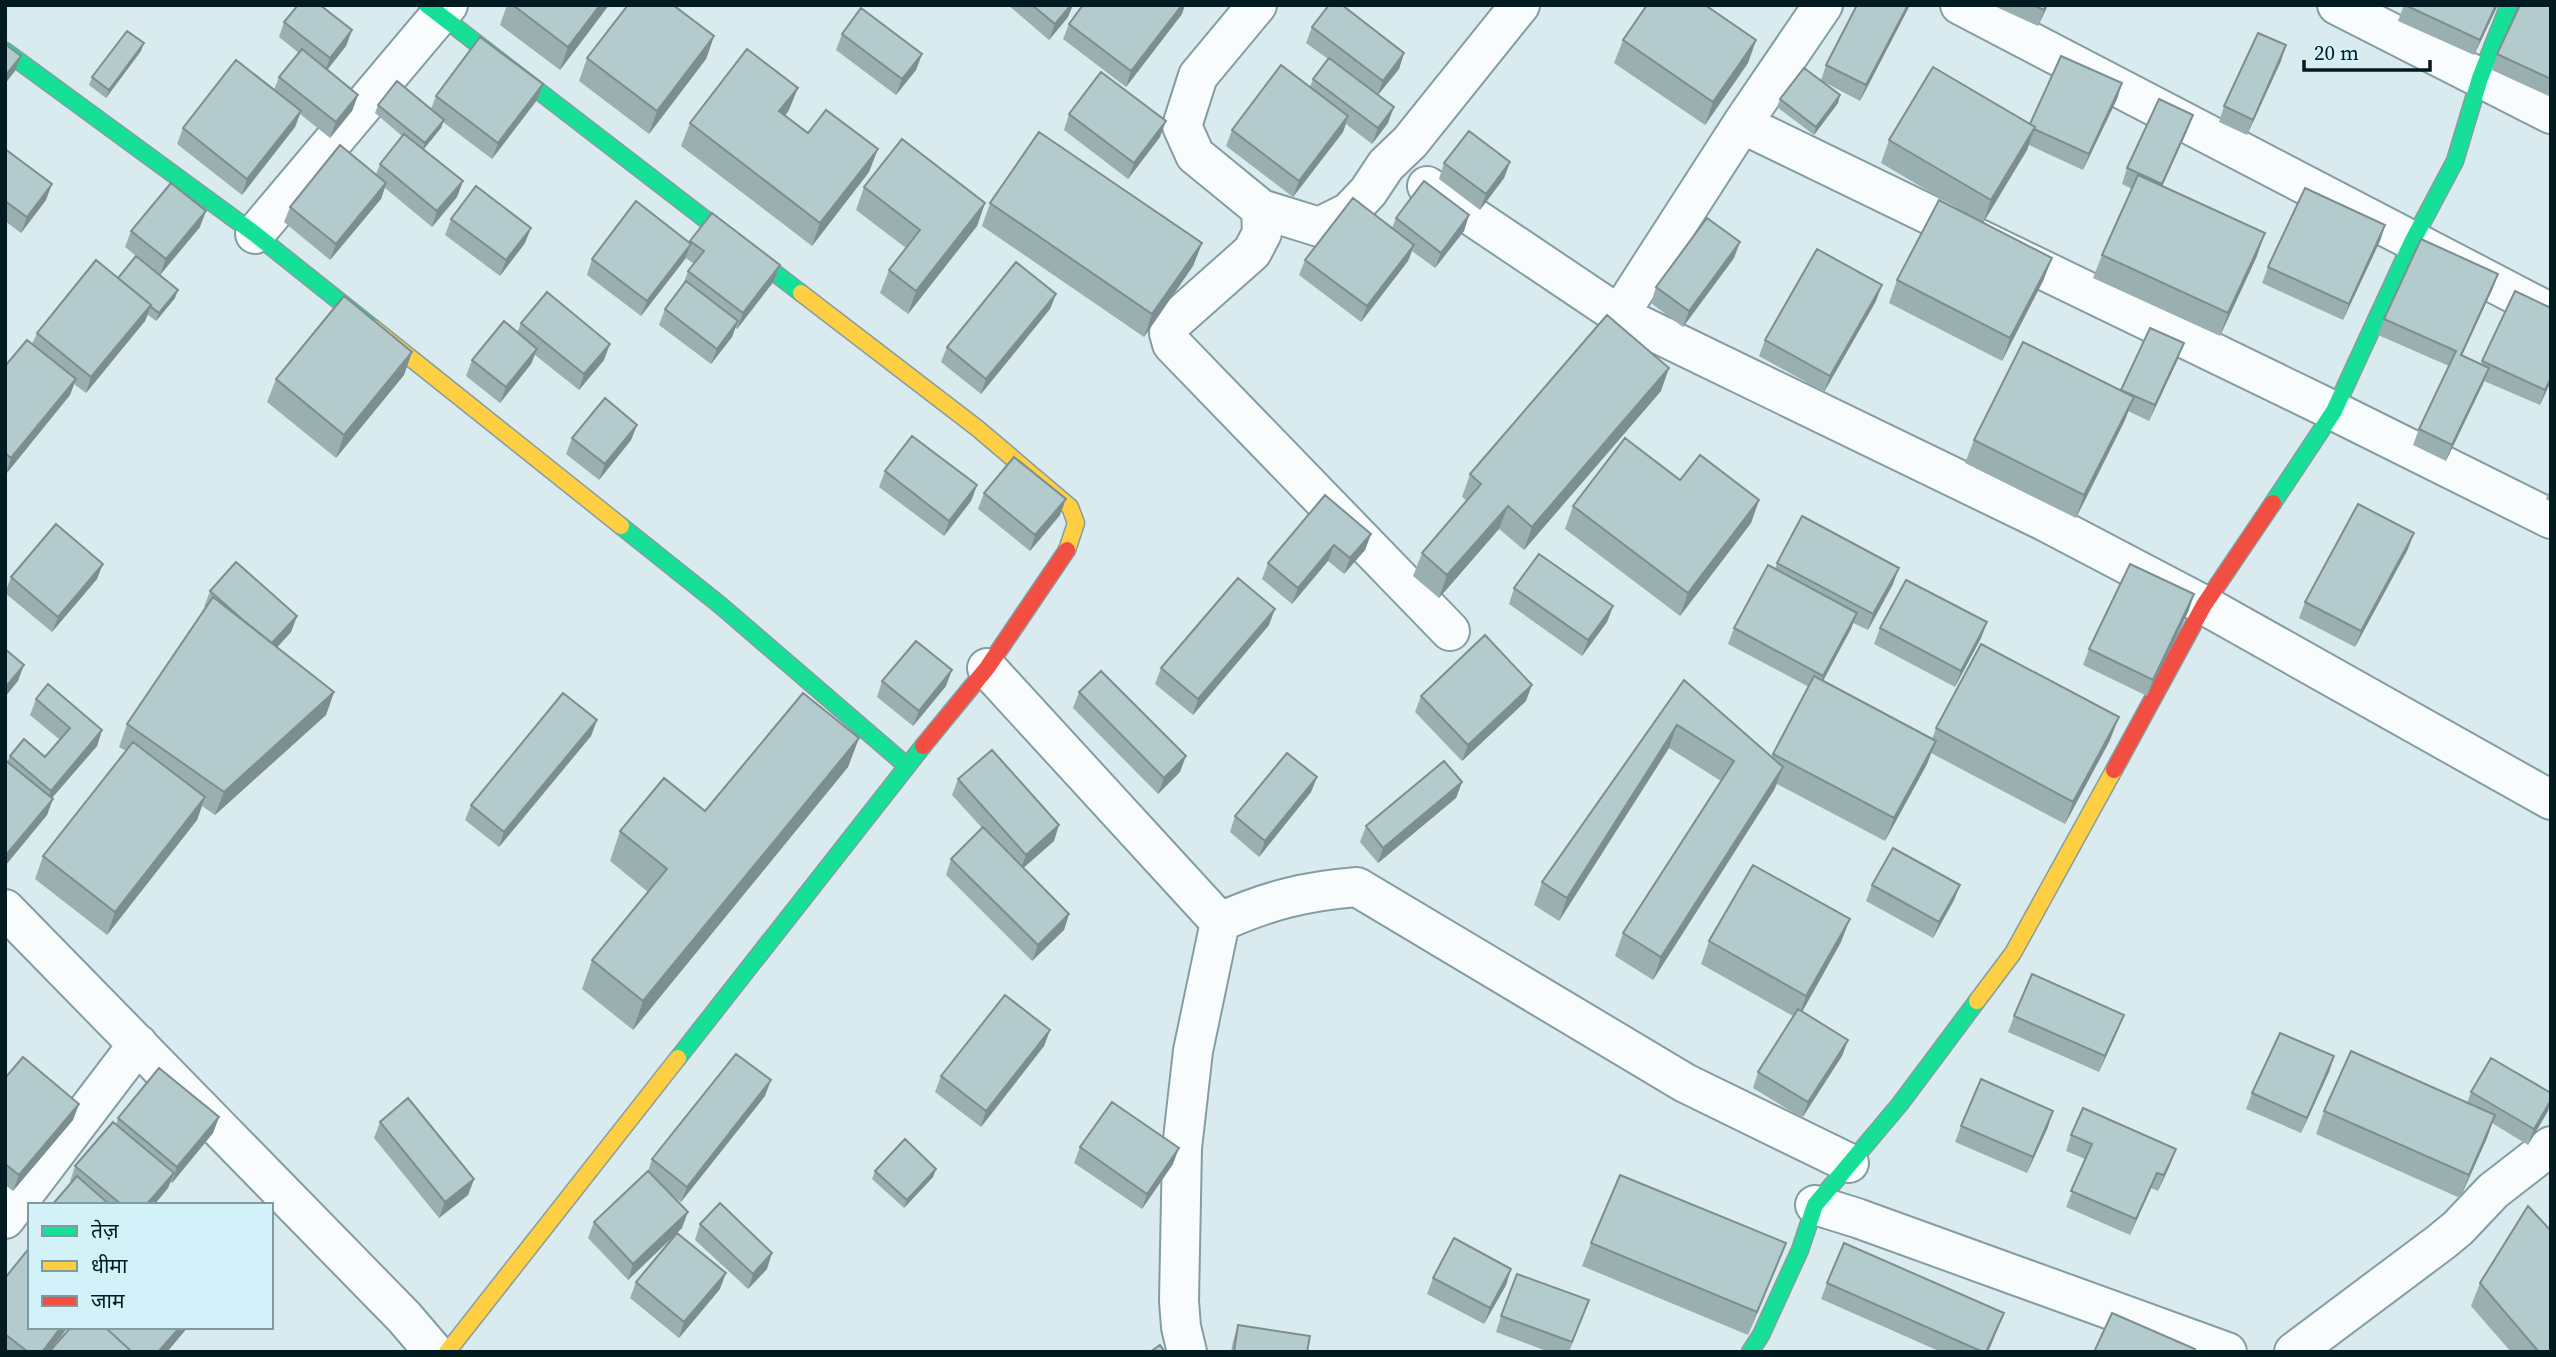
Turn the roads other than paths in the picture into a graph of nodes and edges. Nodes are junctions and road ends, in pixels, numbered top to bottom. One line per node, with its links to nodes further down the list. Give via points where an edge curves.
1 (1257, 5): 13 (street, via 1198,76 1182,126 1195,155)
2 (1520, 5): 13 (street, via 1349,212 1319,227)
3 (1823, 5): 11 (street)
4 (1960, 5): 15 (street)
5 (2337, 5): 9 (street)
6 (2509, 5): 9 (street)
7 (438, 9): 14 (street); 22 (street, via 978,428 1070,507 1076,523 1067,550)
8 (5, 51): 14 (street)
9 (2480, 78): 10 (street); 15 (street, via 2455,161)
10 (2551, 114)
11 (1742, 124): 17 (street); 18 (street)
12 (1427, 186): 17 (street)
13 (1261, 209): 21 (street, via 1262,233 1252,252 1172,323 1172,344)
14 (255, 234): 23 (street, via 720,605)
15 (2412, 242): 16 (street); 18 (street)
16 (2551, 313)
17 (1619, 315): 20 (street, via 2042,520)
18 (2334, 411): 19 (street); 20 (street)
19 (2551, 519)
20 (2204, 605): 24 (street); 29 (street, via 2013,953 1900,1104)
21 (1450, 631)
22 (987, 668): 23 (street); 26 (street)
23 (907, 766): 33 (street)
24 (2551, 800)
25 (9, 922): 27 (street)
26 (1220, 922): 29 (street, via 1258,905 1314,891 1357,887 1685,1083); 34 (street, via 1193,1051 1182,1148 1179,1301)
27 (138, 1044): 31 (street); 32 (street)
28 (2551, 1146): 37 (street, via 2493,1191 2441,1242)
29 (1849, 1163): 30 (street)
30 (1815, 1205): 35 (street, via 1800,1250); 36 (street)
31 (5, 1219)
32 (434, 1352)
33 (447, 1352)
34 (1187, 1352)
35 (1750, 1352)
36 (2227, 1352)
37 (2294, 1352)

